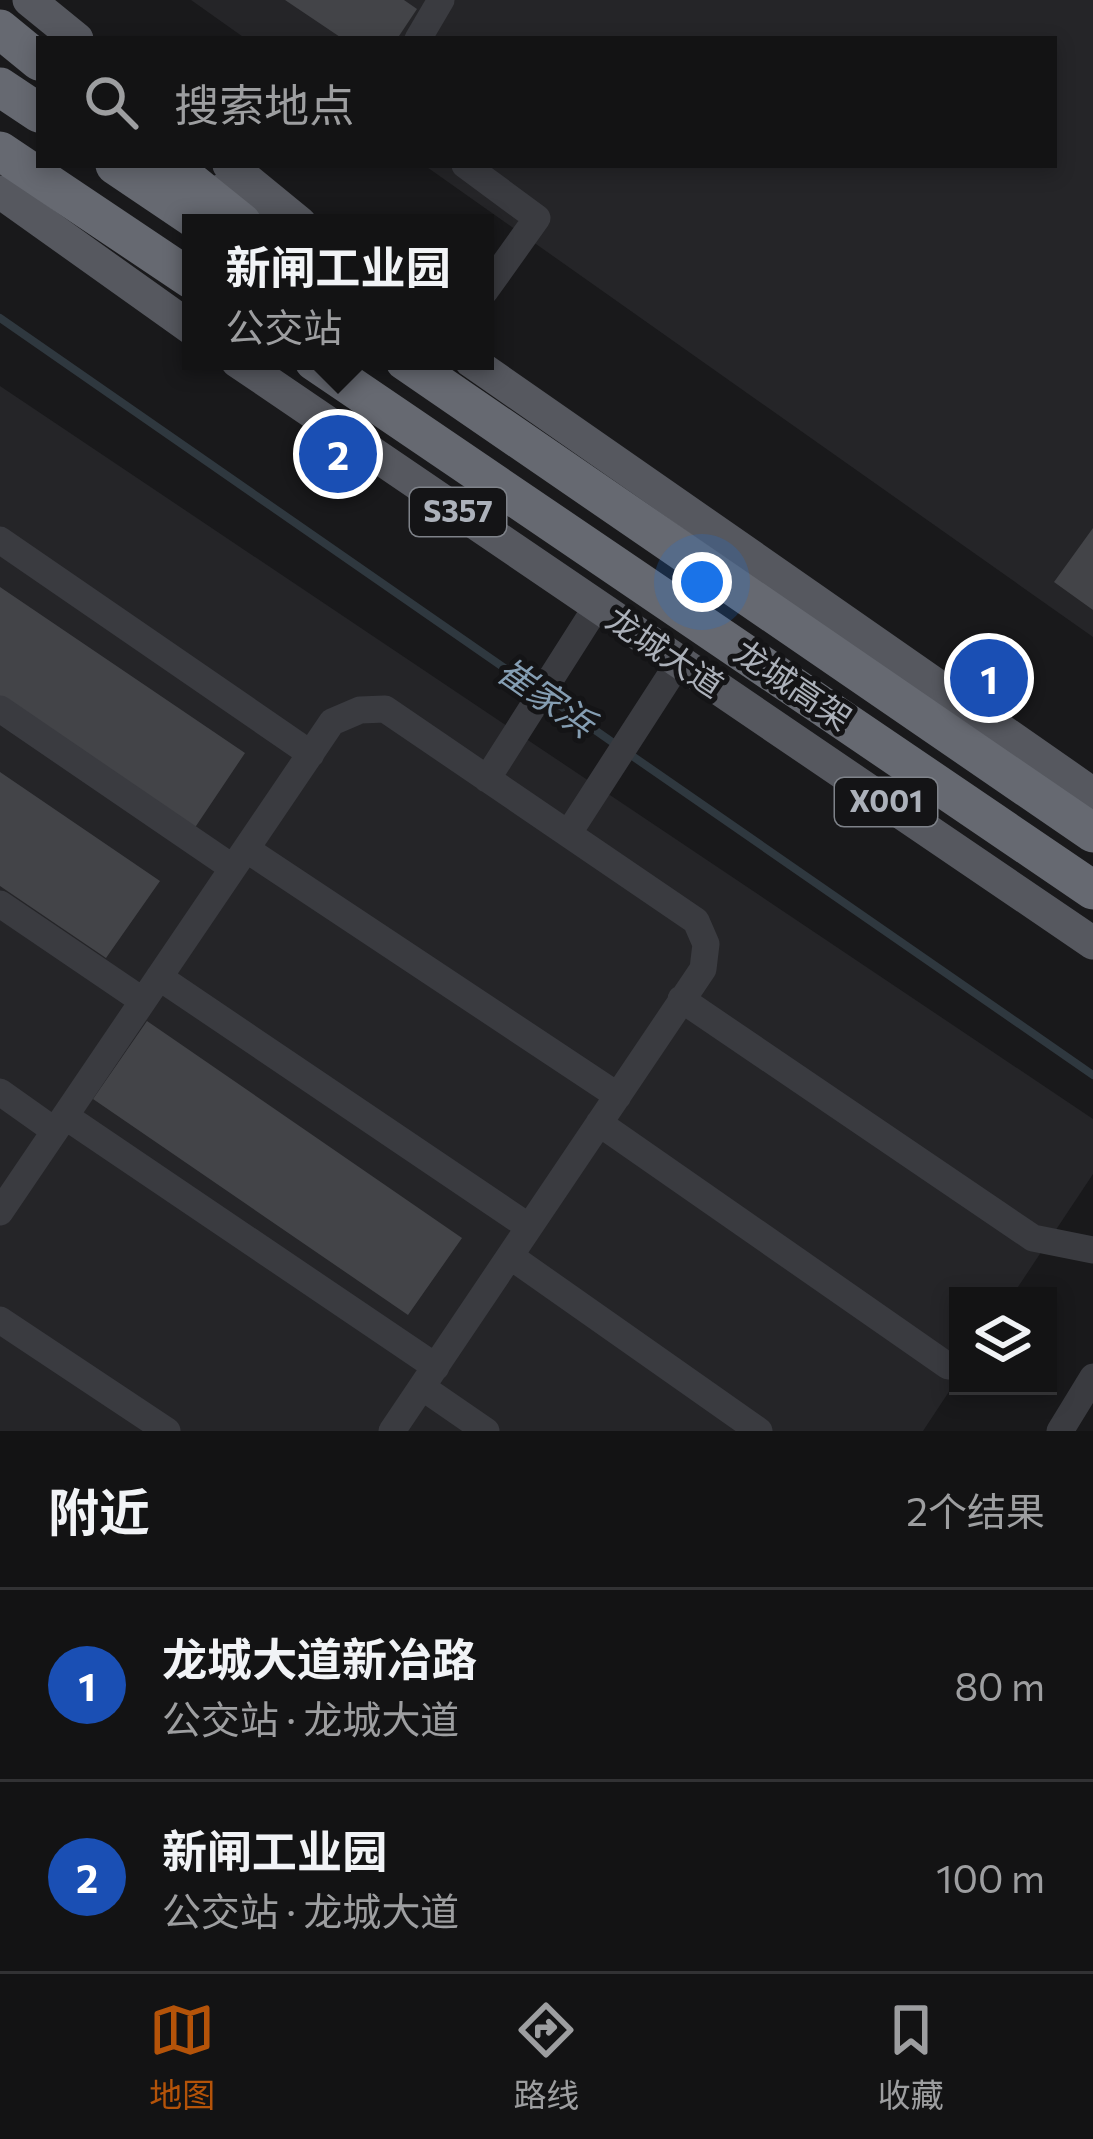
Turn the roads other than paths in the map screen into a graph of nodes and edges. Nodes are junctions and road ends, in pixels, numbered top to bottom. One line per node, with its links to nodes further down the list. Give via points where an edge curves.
1 (29, 0): 4 (main road)
2 (441, 0): 5 (street)
3 (0, 33): 6 (highway)
4 (73, 36)
5 (420, 36)
6 (36, 60)
7 (0, 87): 8 (highway)
8 (36, 111)
9 (0, 151): 20 (highway)
10 (119, 168): 16 (highway)
11 (174, 168): 17 (highway)
12 (190, 168): 18 (main road)
13 (233, 168): 19 (main road)
14 (469, 168): 21 (street, via 537,218)
15 (0, 192): 22 (main road)
16 (188, 214)
17 (231, 214)
18 (257, 214)
19 (289, 214)
20 (182, 273)
21 (494, 278)
22 (182, 322)
23 (250, 370): 30 (main road, 龙城大道 / S357)
24 (327, 370): 39 (highway, 龙城高架)
25 (418, 370): 28 (highway, 龙城高架)
26 (426, 370): 28 (highway)
27 (484, 370): 35 (main road)
28 (471, 405): 36 (highway, 龙城高架)
29 (0, 540): 33 (street)
30 (597, 606): 31 (main road, 龙城大道 / S357); 34 (street)
31 (679, 662): 37 (street); 41 (main road, 龙城大道 / X001)
32 (0, 709): 38 (street)
33 (310, 754): 34 (street, via 332,722 385,709); 38 (street)
34 (487, 779): 37 (street)
35 (1093, 794)
36 (1093, 833)
37 (568, 834): 43 (street, via 696,921 706,944 703,969)
38 (239, 858): 42 (street); 46 (street)
39 (1093, 890)
40 (0, 904): 44 (street)
41 (1093, 943)
42 (159, 977): 44 (street); 50 (street)
43 (681, 999): 46 (street); 51 (street, via 1033,1238)
44 (143, 1001): 48 (street)
45 (0, 1092): 48 (street)
46 (618, 1096): 47 (street)
47 (599, 1123): 50 (street); 54 (street)
48 (60, 1124): 49 (street); 55 (street)
49 (0, 1212)
50 (530, 1228): 52 (street)
51 (1093, 1250)
52 (510, 1256): 55 (street); 60 (street)
53 (0, 1319): 57 (street)
54 (948, 1366)
55 (429, 1377): 58 (street); 59 (street)
56 (1093, 1377): 61 (street)
57 (167, 1431)
58 (392, 1431)
59 (485, 1431)
60 (759, 1431)
61 (1060, 1431)

